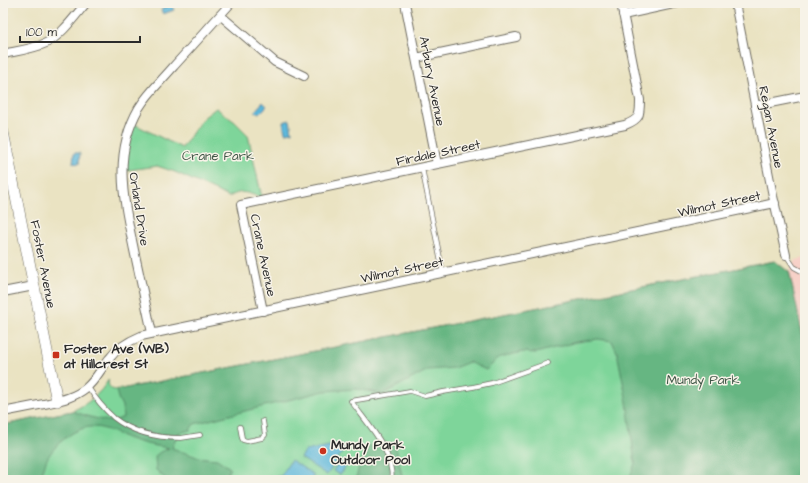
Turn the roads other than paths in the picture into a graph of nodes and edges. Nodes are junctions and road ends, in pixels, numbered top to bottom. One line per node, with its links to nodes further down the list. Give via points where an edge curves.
1 (86, 3): 10 (street, via 48,43)
2 (231, 3): 7 (street, Orland Drive)
3 (405, 3): 11 (street, Arbury Avenue)
4 (621, 3): 8 (street)
5 (678, 3): 8 (street)
6 (735, 3): 14 (street, Regan Avenue)
7 (220, 15): 12 (street, via 275,62); 27 (street, Orland Drive, via 150,92 138,109 125,142 122,160 124,202)
8 (623, 15): 16 (street, Firdale Street, via 640,100 638,118 625,125)
9 (516, 37): 11 (street)
10 (3, 54)
11 (416, 58): 16 (street, Arbury Avenue)
12 (304, 76)
13 (805, 96): 14 (street)
14 (755, 106): 19 (street, Regan Avenue)
15 (3, 132): 18 (street, Foster Avenue)
16 (437, 164): 17 (street, Firdale Street)
17 (422, 167): 20 (street, Firdale Street); 23 (lane)
18 (7, 169): 24 (street, Foster Avenue)
19 (775, 204): 21 (street, Regan Avenue); 23 (street, Wilmot Street)
20 (241, 205): 26 (street, Crane Avenue)
21 (786, 255): 22 (lane, via 794,267)
22 (805, 272)
23 (443, 273): 26 (street, Wilmot Street)
24 (34, 286): 25 (street); 30 (street, Foster Avenue)
25 (3, 292)
26 (263, 311): 27 (street, Wilmot Street)
27 (152, 334): 29 (street, Wilmot Street, via 136,338 121,347 108,359)
28 (548, 363): 35 (lane, via 492,383 472,387 425,396 410,391 352,401 386,451)
29 (87, 387): 30 (street, Wilmot Street, via 76,395); 34 (lane, via 108,412 120,422 138,431 183,438)
30 (57, 401): 31 (street, Wilmot Street)
31 (3, 412)
32 (263, 421): 33 (lane, via 265,435 262,438 243,440)
33 (240, 427)
34 (200, 435)
35 (392, 480)

